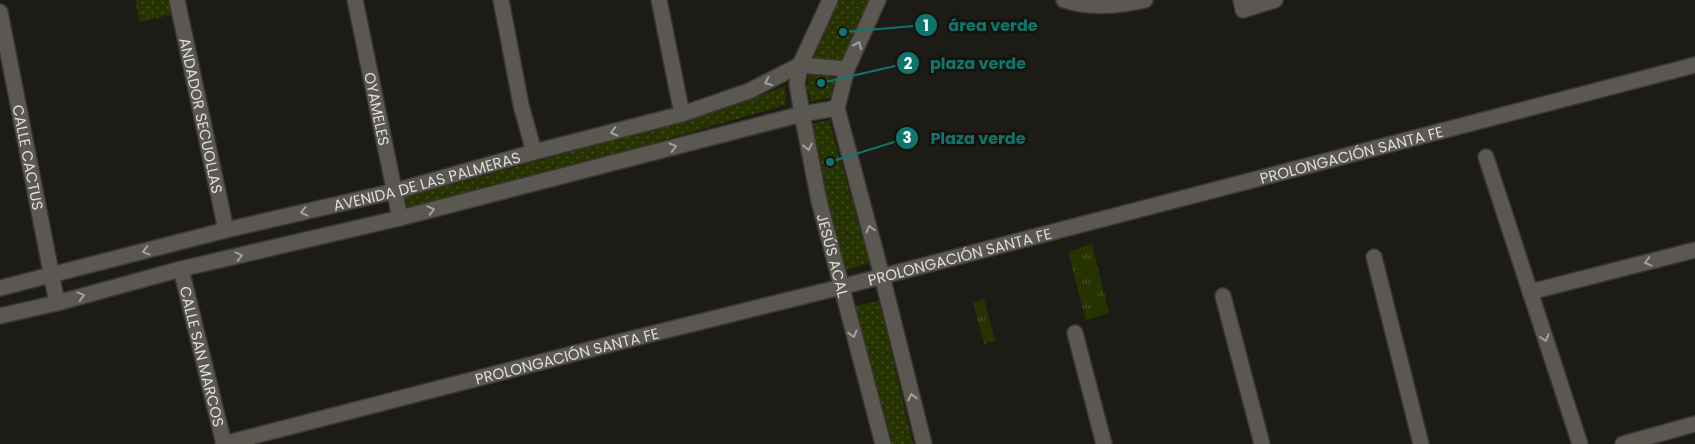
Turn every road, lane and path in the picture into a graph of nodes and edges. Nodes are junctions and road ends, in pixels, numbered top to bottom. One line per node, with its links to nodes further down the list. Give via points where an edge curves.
1 (177, 0): 22 (street, ANDADOR SECUOLLAS)
2 (355, 0): 20 (street, OYAMELES)
3 (501, 0): 18 (street, via 521,106)
4 (659, 0): 16 (street)
5 (830, 0): 12 (street, JESÚS ACAL)
6 (878, 0): 14 (street, one-way to 6)
7 (1064, 0): 8 (street, via 1076,4 1122,6)
8 (1145, 0)
9 (1274, 0): 10 (street)
10 (1242, 5)
11 (0, 12): 26 (street, CALLE CACTUS)
12 (800, 64): 14 (street); 16 (street, AVENIDA DE LAS PALMERAS, one-way to 16, via 749,91); 17 (street, JESÚS ACAL, via 797,84)
13 (1695, 65): 27 (street, PROLONGACIÓN SANTA FE)
14 (847, 69): 15 (street)
15 (837, 108): 17 (street, AVENIDA DE LAS PALMERAS); 27 (street, one-way to 15)
16 (682, 114): 18 (street, AVENIDA DE LAS PALMERAS, one-way to 18)
17 (802, 114): 21 (street, AVENIDA DE LAS PALMERAS, one-way to 17); 28 (street, JESÚS ACAL, one-way to 28, via 819,201)
18 (534, 152): 20 (street, AVENIDA DE LAS PALMERAS)
19 (1486, 157): 30 (street)
20 (395, 191): 21 (street, OYAMELES); 22 (street, AVENIDA DE LAS PALMERAS, one-way to 22)
21 (400, 218): 25 (street, AVENIDA DE LAS PALMERAS, one-way to 21)
22 (226, 230): 26 (street, AVENIDA DE LAS PALMERAS, one-way to 26)
23 (1695, 250): 30 (street, one-way to 30)
24 (1374, 257): 41 (street)
25 (181, 269): 32 (street, AVENIDA DE LAS PALMERAS, one-way to 25); 36 (street, CALLE SAN MARCOS)
26 (52, 276): 29 (street, AVENIDA DE LAS PALMERAS); 32 (street, CALLE CACTUS)
27 (882, 276): 28 (street, PROLONGACIÓN SANTA FE); 38 (street, one-way to 27)
28 (841, 287): 36 (street, PROLONGACIÓN SANTA FE); 37 (street, JESÚS ACAL, one-way to 37)
29 (0, 288)
30 (1530, 292): 42 (street, one-way to 42)
31 (1223, 296): 40 (street)
32 (57, 303): 33 (street, AVENIDA DE LAS PALMERAS)
33 (0, 316)
34 (1075, 332): 39 (street)
35 (1695, 424): 43 (street)
36 (223, 444)
37 (883, 444)
38 (924, 444)
39 (1104, 444)
40 (1262, 444)
41 (1421, 444)
42 (1580, 444)
43 (1623, 444)

